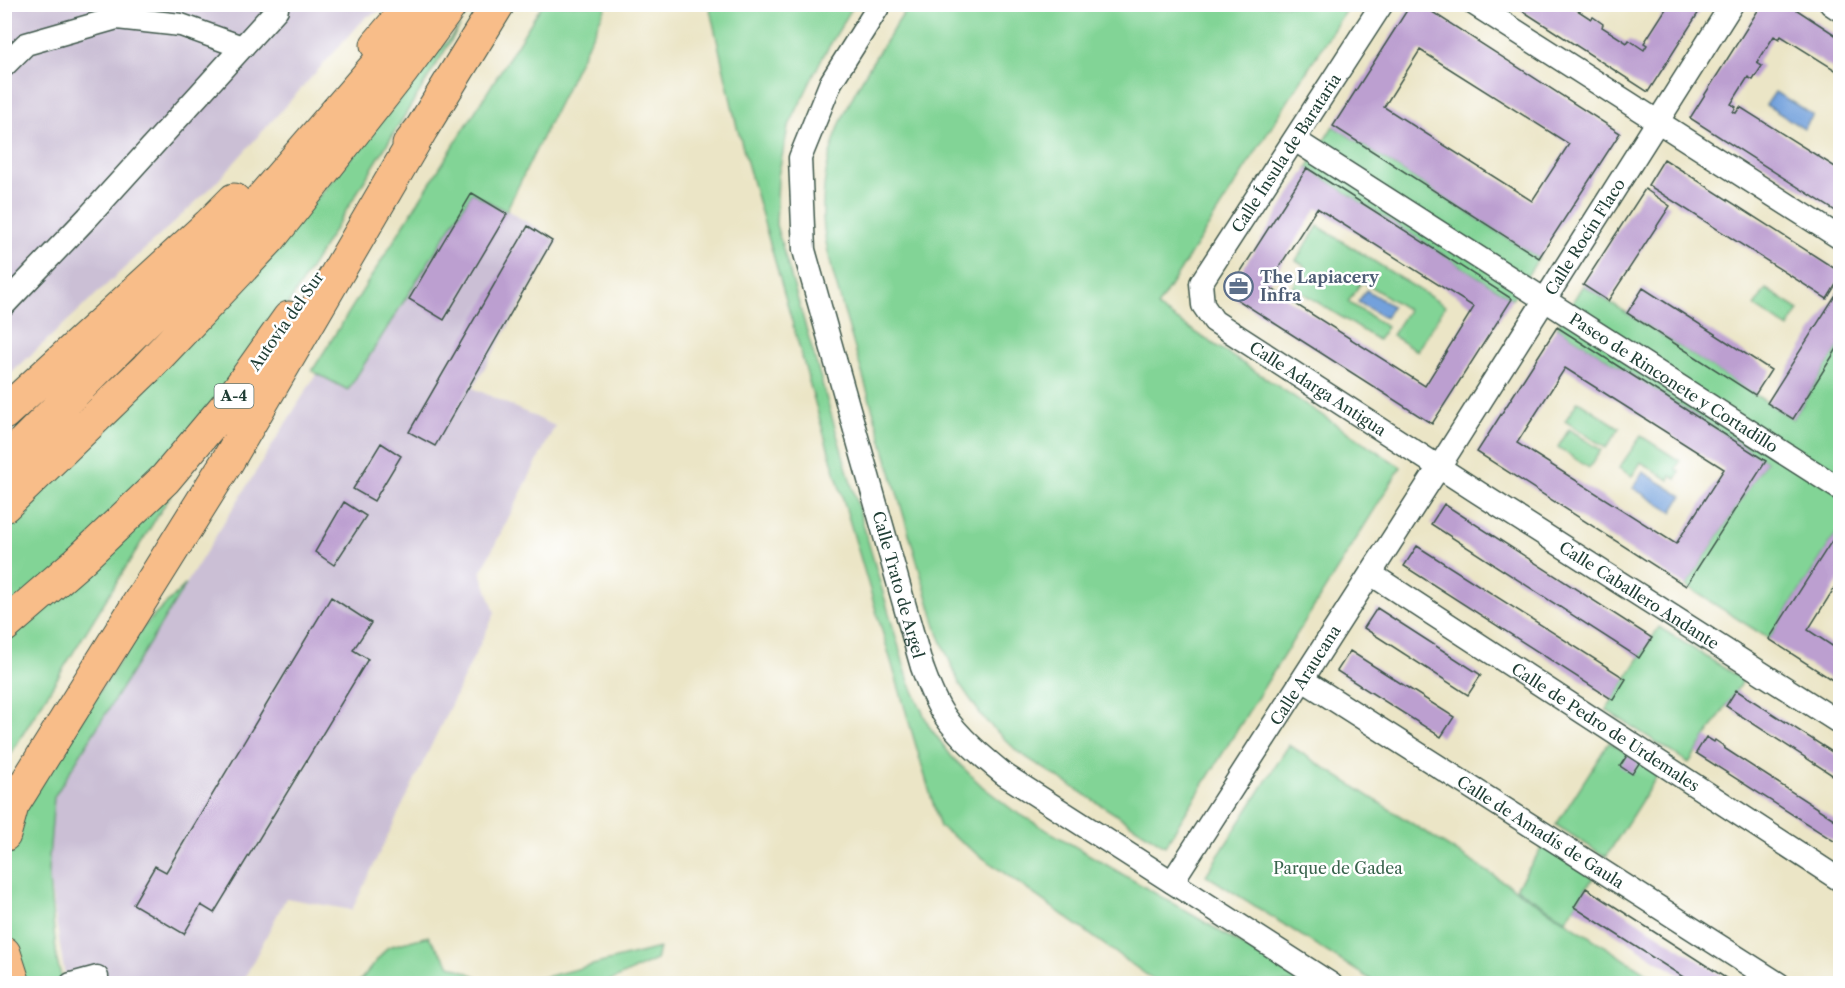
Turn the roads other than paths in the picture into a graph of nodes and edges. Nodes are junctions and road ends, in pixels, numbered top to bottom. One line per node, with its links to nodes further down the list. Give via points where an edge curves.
1 (277, 4): 12 (street, via 277,9)
2 (422, 4): 21 (highway, via 394,25 290,144 209,225)
3 (428, 4): 22 (highway, via 219,248)
4 (451, 4): 25 (highway, via 270,238 146,369)
5 (498, 4): 15 (highway, Autovía del Sur / A-4)
6 (880, 4): 32 (street, Calle Trato de Argel, via 831,82 800,158 804,250 922,668 944,715 970,745 1005,775)
7 (1382, 4): 16 (street, Calle Ínsula de Barataria)
8 (1474, 4): 14 (street)
9 (1732, 4): 14 (street, Calle Rocín Flaco)
10 (1831, 4): 11 (street)
11 (1840, 10)
12 (242, 47): 13 (street, via 181,25 117,18 26,44); 18 (street, via 88,217)
13 (4, 66)
14 (1658, 122): 17 (street); 19 (street, Calle Rocín Flaco)
15 (422, 128): 27 (highway, Autovía del Sur / A-4, via 228,404 165,479); 30 (highway, via 227,462)
16 (1295, 140): 19 (street, Paseo de Rinconete y Cortadillo); 20 (street, Calle Ínsula de Barataria, via 1201,283)
17 (1840, 238)
18 (7, 298)
19 (1545, 300): 23 (street, Calle Rocín Flaco); 24 (street, Paseo de Rinconete y Cortadillo)
20 (1203, 304): 23 (street, Calle Adarga Antigua, via 1214,321)
21 (4, 412)
22 (4, 462)
23 (1439, 467): 26 (street, Calle Araucana); 29 (street, Calle Caballero Andante)
24 (1840, 489)
25 (4, 506)
26 (1371, 574): 28 (street, Calle Araucana); 31 (street, Calle de Pedro de Urdemales)
27 (4, 626)
28 (1302, 680): 32 (street, Calle Araucana); 38 (street, Calle de Amadís de Gaula)
29 (1840, 723)
30 (6, 811)
31 (1840, 880)
32 (1172, 882): 37 (street, Calle Trato de Argel)
33 (8, 966): 34 (street)
34 (34, 984)
35 (72, 984): 36 (street, via 97,976)
36 (91, 984)
37 (1331, 984)
38 (1779, 984)

